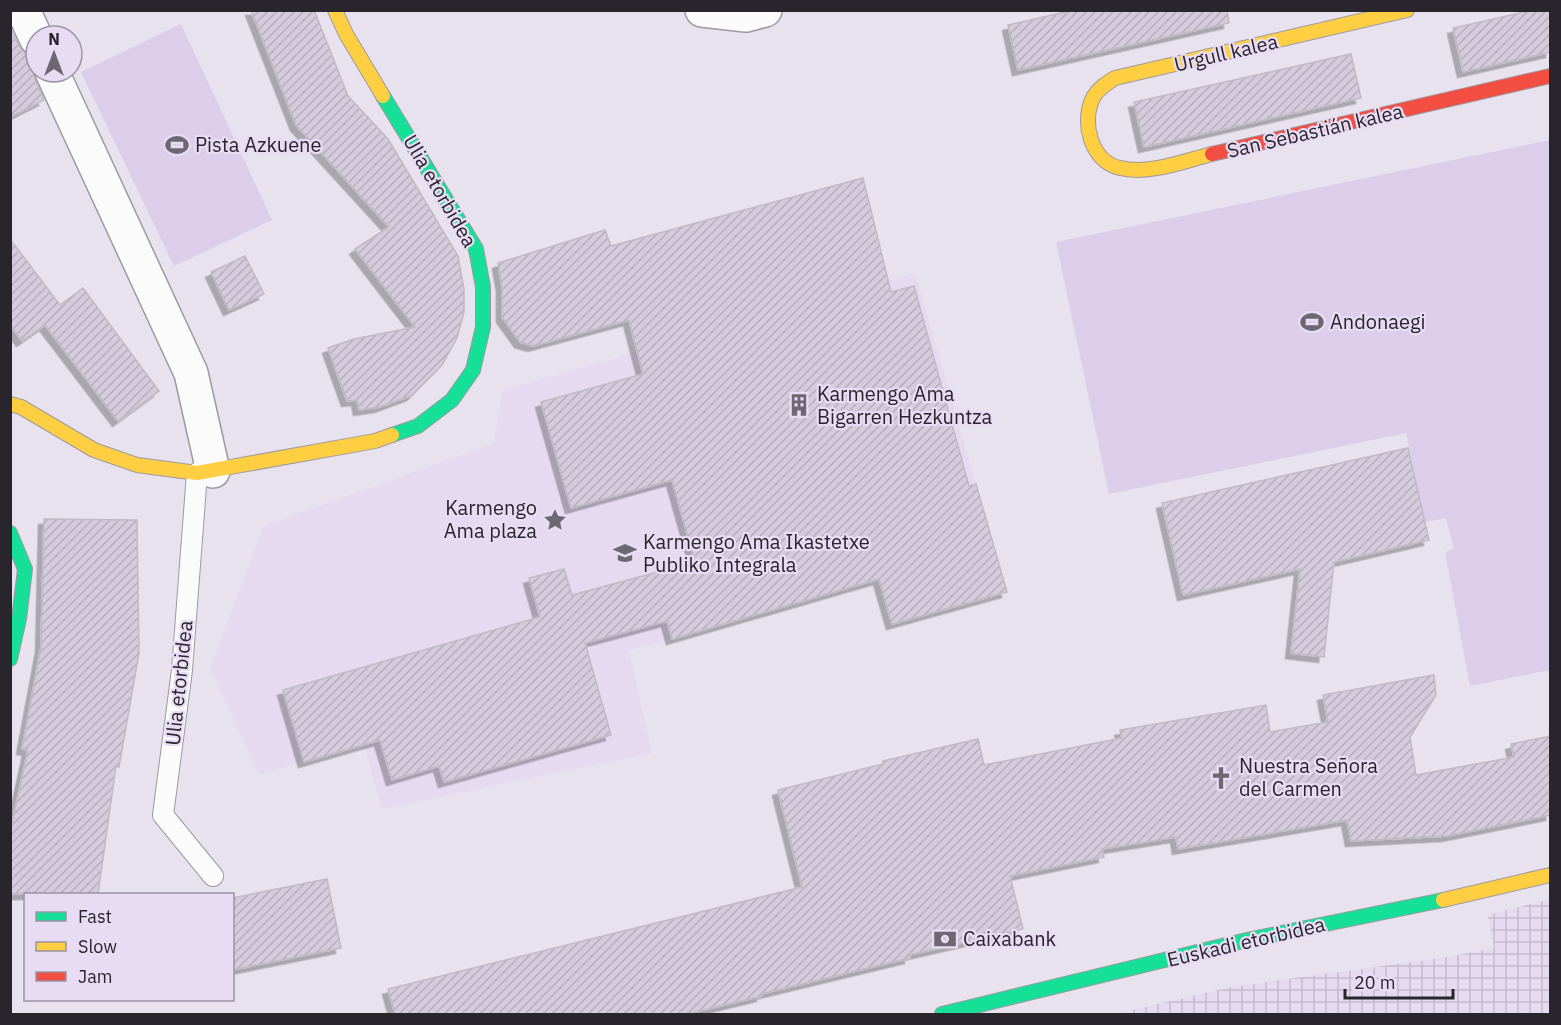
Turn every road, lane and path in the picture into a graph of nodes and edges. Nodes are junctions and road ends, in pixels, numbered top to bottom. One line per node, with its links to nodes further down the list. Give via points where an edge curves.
1 (23, 10): 6 (street)
2 (334, 10): 11 (street, Ulia etorbidea, via 476,249 483,287 483,327 474,370 452,400 418,426 375,441)
3 (702, 10): 4 (street, via 746,15)
4 (765, 10)
5 (1407, 10): 9 (street, Urgull kalea, via 1115,78 1094,97 1089,119)
6 (30, 24)
7 (1551, 76): 9 (street, San Sebastián kalea, via 1157,167 1127,170 1109,165 1097,155)
8 (58, 84): 11 (street, via 191,373)
9 (1091, 140)
10 (10, 404): 11 (street, Ulia etorbidea, via 94,450 137,465)
11 (205, 472): 15 (lane, Ulia etorbidea, via 164,814)
12 (10, 533): 13 (street, via 25,569)
13 (10, 659)
14 (1551, 875): 16 (street, Euskadi etorbidea, via 1247,940)
15 (213, 876)
16 (942, 1014)

